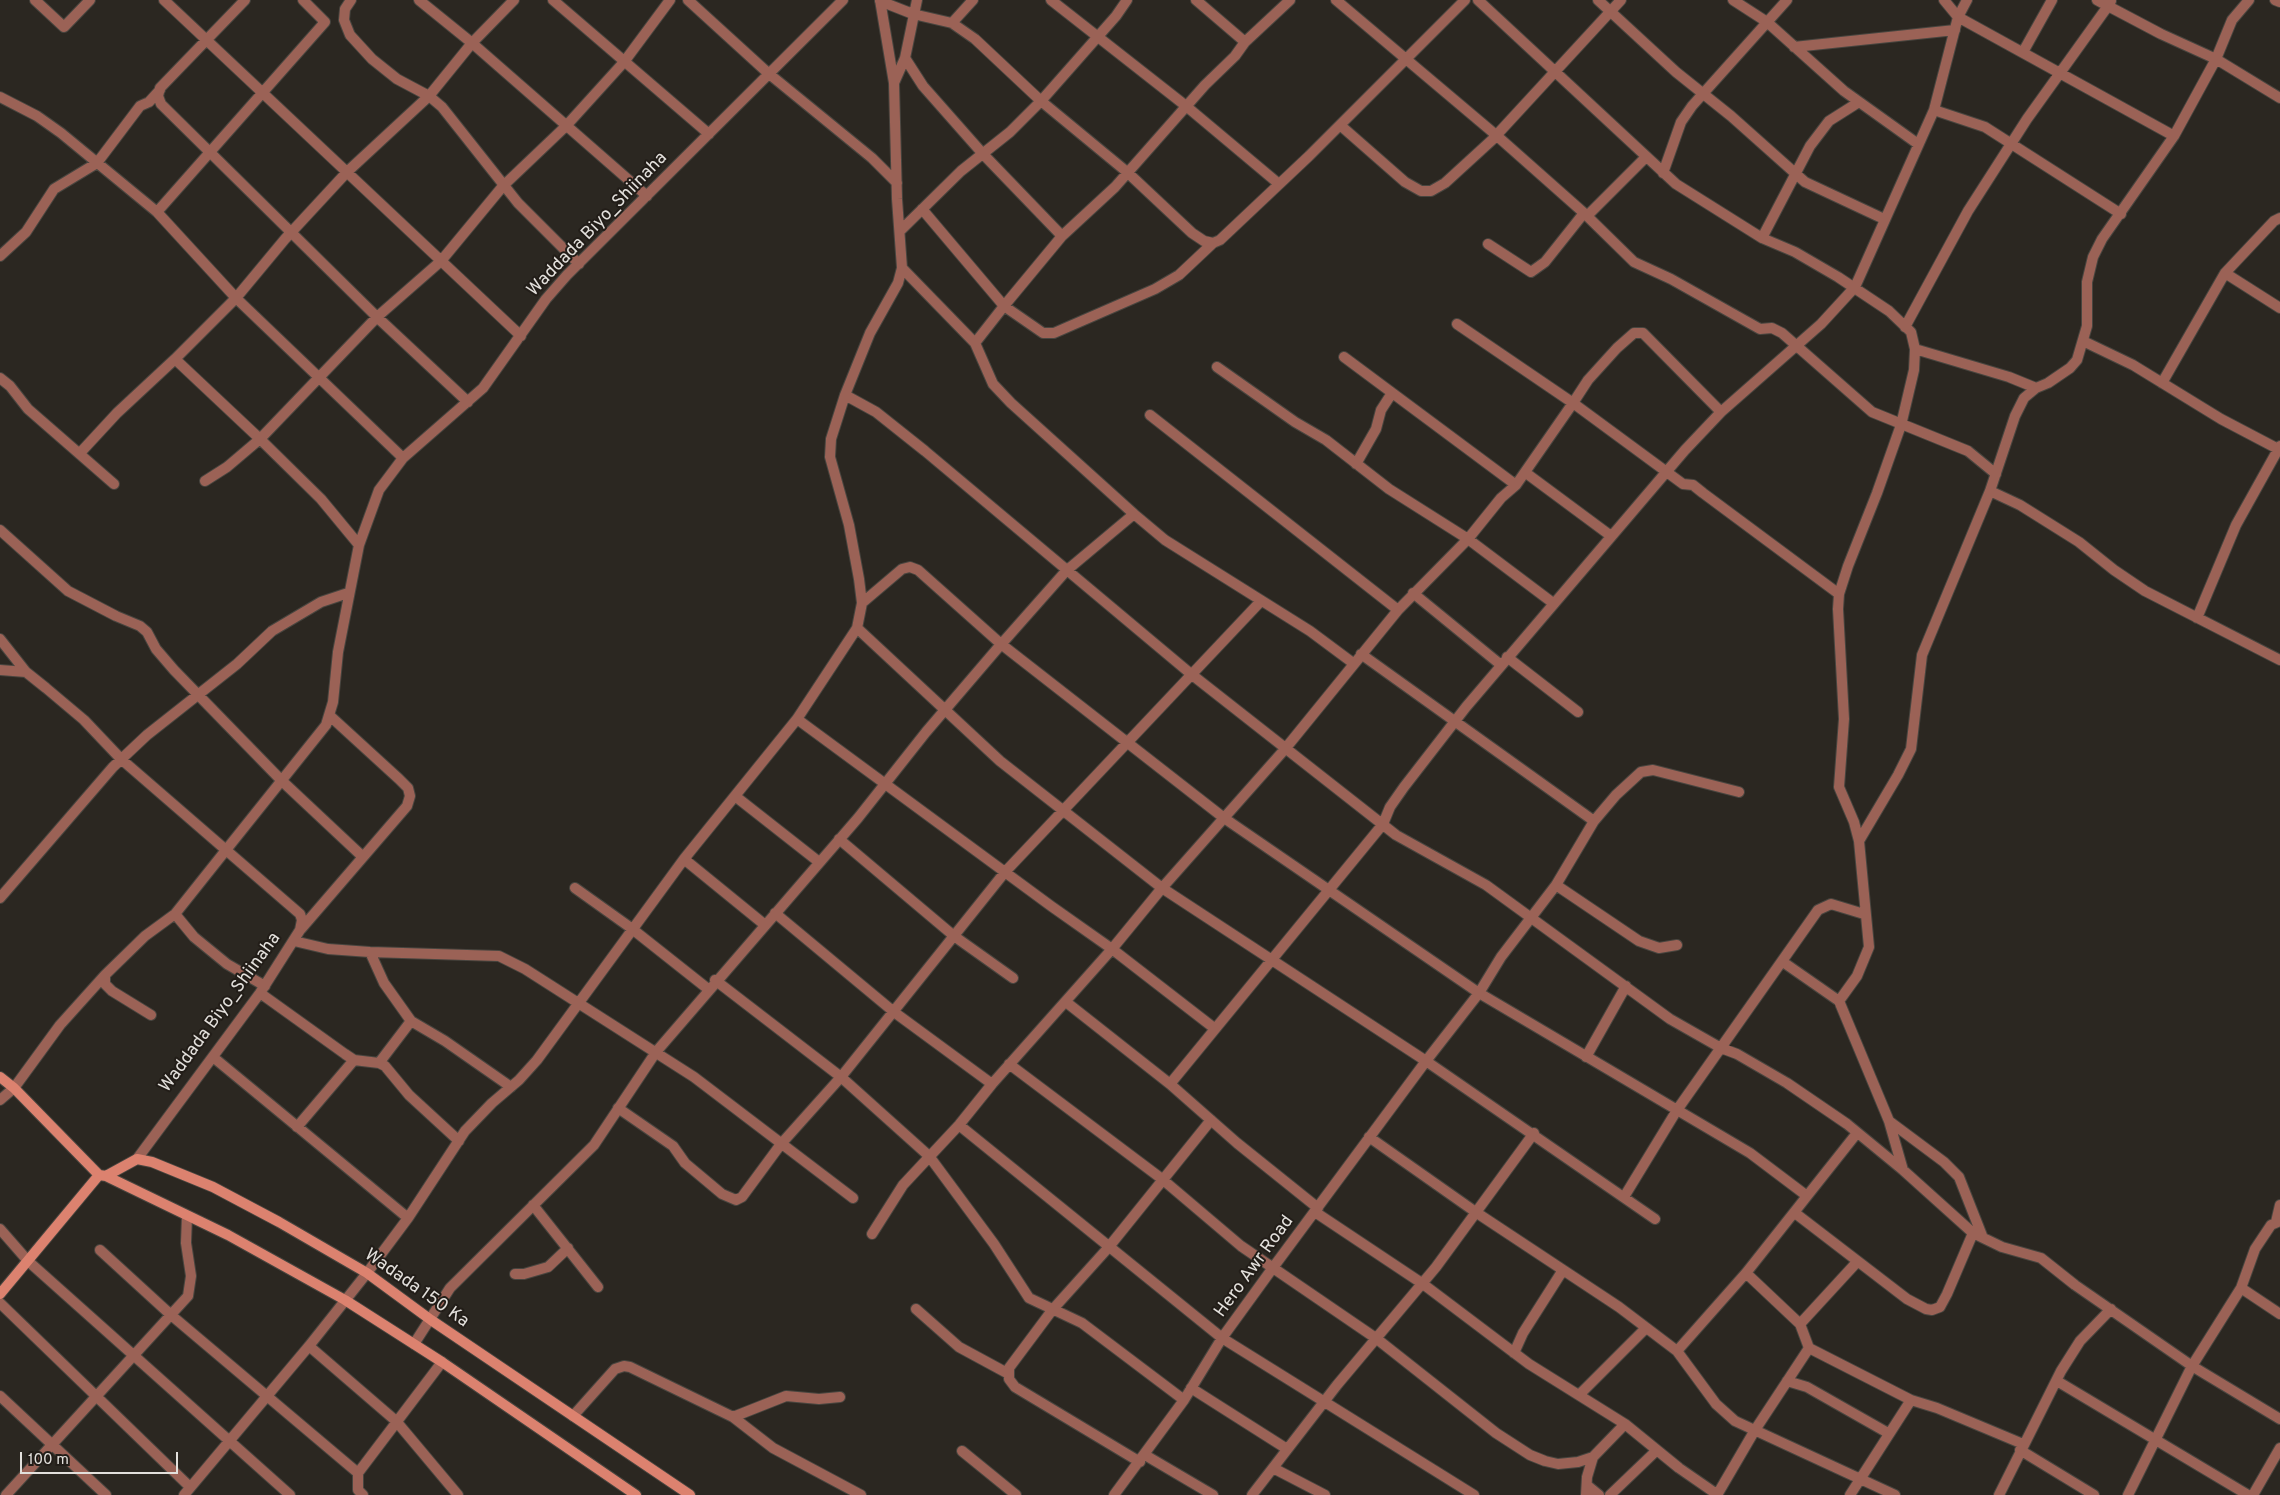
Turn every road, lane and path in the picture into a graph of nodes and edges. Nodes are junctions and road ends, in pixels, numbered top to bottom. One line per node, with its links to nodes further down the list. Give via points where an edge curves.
1 (35, 0): 2 (street, via 64,26)
2 (90, 0)
3 (164, 0): 42 (street)
4 (245, 0): 42 (street)
5 (303, 0): 56 (street, via 325,22)
6 (351, 0): 58 (street, via 345,9 344,20 350,35 397,79)
7 (419, 0): 44 (street)
8 (514, 0): 44 (street)
9 (553, 0): 50 (street)
10 (670, 0): 50 (street)
11 (688, 0): 53 (street)
12 (844, 0): 53 (street, Waddada Biyo_Shiinaha)
13 (880, 0): 36 (street); 54 (street)
14 (917, 0): 36 (street)
15 (973, 0): 39 (street)
16 (1051, 0): 41 (street)
17 (1127, 0): 41 (street)
18 (1196, 0): 43 (street)
19 (1290, 0): 43 (street)
20 (1336, 0): 48 (street)
21 (1464, 0): 48 (street)
22 (1478, 0): 51 (street)
23 (1598, 0): 35 (street)
24 (1621, 0): 35 (street)
25 (1733, 0): 38 (street)
26 (1787, 0): 38 (street)
27 (1944, 0): 37 (street)
28 (1967, 0): 37 (street)
29 (2052, 0): 46 (street)
30 (2097, 0): 34 (street)
31 (2249, 0): 49 (street, via 2232,20)
32 (2275, 0): 33 (street)
33 (2280, 2)
34 (2110, 3): 49 (street, via 2161,34); 52 (street)
35 (1610, 10): 51 (street); 57 (street)
36 (913, 14): 39 (street); 47 (street)
37 (1958, 17): 40 (street); 46 (street)
38 (1767, 22): 45 (street); 57 (street)
39 (952, 23): 61 (street, via 975,38)
40 (1955, 30): 45 (street); 64 (street)
41 (1098, 36): 61 (street); 63 (street)
42 (206, 40): 55 (street); 56 (street)
43 (1244, 42): 63 (street, via 1235,56)
44 (472, 43): 58 (street); 66 (street)
45 (1794, 47): 62 (street)
46 (2023, 52): 52 (street)
47 (904, 58): 54 (street); 73 (street, via 923,86)
48 (1407, 58): 65 (street); 68 (street)
49 (2216, 59): 60 (street); 69 (street)
50 (624, 62): 66 (street); 67 (street)
51 (1554, 72): 68 (street); 74 (street)
52 (2060, 72): 69 (street); 71 (street)
53 (768, 73): 67 (street, Waddada Biyo_Shiinaha); 80 (street, via 872,158)
54 (894, 83): 80 (street)
55 (160, 90): 72 (street, via 161,104); 75 (street, via 140,106)
56 (262, 93): 72 (street); 76 (street)
57 (1702, 95): 78 (street); 79 (street, via 1681,122)
58 (430, 96): 76 (street); 82 (street, via 460,127)
59 (0, 97): 75 (street, via 37,116)
60 (2280, 98)
61 (1041, 101): 73 (street); 77 (street)
62 (1859, 102): 70 (street); 78 (street, via 1828,121)
63 (1186, 106): 77 (street); 81 (street)
64 (1934, 110): 70 (street); 71 (street, via 1985,127)
65 (1340, 125): 68 (street, via 1405,182 1421,191 1431,191 1445,183); 81 (street)
66 (566, 126): 82 (street); 83 (street)
67 (709, 134): 83 (street, Waddada Biyo_Shiinaha)
68 (1496, 135): 87 (street)
69 (2174, 136): 86 (street)
70 (1918, 144): 89 (street)
71 (2011, 144): 86 (street); 107 (street, via 1968,211)
72 (210, 152): 85 (street); 90 (street)
73 (983, 154): 84 (street); 92 (street)
74 (1646, 157): 79 (street); 87 (street)
75 (97, 163): 85 (street); 96 (street, via 54,189 26,232)
76 (347, 172): 90 (street); 97 (street)
77 (1127, 172): 92 (street); 94 (street, via 1192,233 1204,241)
78 (1795, 172): 89 (street, via 1805,182); 93 (street)
79 (1663, 174): 93 (street)
80 (897, 183): 91 (street)
81 (1279, 184): 94 (street, via 1220,240)
82 (504, 186): 97 (street); 98 (street, via 534,221)
83 (647, 196): 98 (street, Waddada Biyo_Shiinaha)
84 (922, 209): 91 (street); 103 (street)
85 (157, 212): 102 (street)
86 (2121, 214): 109 (street, via 2092,257 2087,282 2087,326)
87 (1585, 215): 95 (street, via 1545,262 1531,272); 111 (street, via 1634,262 1760,328 1772,328)
88 (2280, 218): 100 (street)
89 (1884, 219): 101 (street)
90 (292, 231): 102 (street); 105 (street)
91 (900, 231): 99 (street)
92 (1062, 236): 103 (street)
93 (1762, 238): 101 (street, via 1795,252)
94 (1213, 242): 103 (street, via 1171,280 1054,333 1043,333)
95 (1488, 244)
96 (0, 256)
97 (440, 261): 105 (street); 108 (street)
98 (579, 264): 108 (street, Waddada Biyo_Shiinaha, via 546,299)
99 (902, 268): 110 (street); 121 (street, via 898,283 870,333)
100 (2225, 273): 104 (street); 118 (street)
101 (1855, 287): 107 (street); 111 (street)
102 (236, 298): 114 (street); 117 (street)
103 (1004, 306): 110 (street)
104 (2280, 308)
105 (377, 317): 117 (street); 122 (street)
106 (1457, 324): 123 (street)
107 (1905, 327): 112 (street, via 1911,332)
108 (521, 336): 122 (street, Waddada Biyo_Shiinaha, via 483,388)
109 (2082, 341): 118 (street); 119 (street, via 2077,360 2070,368)
110 (975, 343): 139 (street, via 993,384)
111 (1798, 345): 124 (street); 126 (street, via 1872,412)
112 (1915, 349): 119 (street); 126 (street, via 1914,370)
113 (1344, 357): 120 (street)
114 (176, 359): 127 (street); 129 (street, via 117,413)
115 (1217, 367): 131 (street, via 1326,440)
116 (0, 378): 129 (street, via 28,409)
117 (321, 378): 127 (street); 130 (street)
118 (2162, 383): 128 (street)
119 (2036, 388): 134 (street, via 2024,398 2015,416)
120 (1392, 393): 131 (street); 137 (street)
121 (845, 395): 144 (street, via 876,412 925,450); 149 (street, via 831,438 830,457 848,525)
122 (468, 402): 130 (street, Waddada Biyo_Shiinaha)
123 (1573, 403): 124 (street, via 1588,380 1617,348 1634,334 1643,333); 132 (street); 133 (street)
124 (1721, 412): 132 (street)
125 (1150, 415): 151 (street)
126 (1901, 426): 134 (street, via 1968,451); 147 (street)
127 (260, 439): 135 (street, via 227,467); 143 (street, via 321,499)
128 (2279, 448): 152 (street, via 2236,525)
129 (80, 453): 136 (street)
130 (402, 458): 143 (street, Waddada Biyo_Shiinaha, via 379,490)
131 (1356, 464): 142 (street)
132 (1666, 471): 141 (street); 147 (street, via 1683,484 1693,485)
133 (1526, 473): 137 (street); 141 (street)
134 (1996, 474): 138 (street)
135 (204, 481)
136 (114, 484)
137 (1516, 485): 142 (street, via 1501,498)
138 (1990, 490): 152 (street, via 2079,542 2145,591); 181 (street, via 1922,655 1911,749)
139 (1134, 514): 144 (street); 148 (street, via 1165,540)
140 (0, 530): 163 (street, via 68,591 140,626 164,660)
141 (1610, 536): 150 (street)
142 (1468, 539): 146 (street); 150 (street)
143 (359, 545): 145 (street, Waddada Biyo_Shiinaha)
144 (1066, 571): 155 (street); 162 (street)
145 (348, 593): 163 (street, via 321,602 272,631); 166 (street, Waddada Biyo_Shiinaha)
146 (1413, 593): 151 (street); 158 (street)
147 (1839, 594): 181 (street, via 1844,719 1839,787)
148 (1261, 600): 159 (street, via 1330,644); 162 (street)
149 (862, 603): 153 (street); 155 (street, via 902,569 910,567 918,570)
150 (1553, 603): 158 (street)
151 (1398, 610): 156 (street)
152 (2197, 618): 157 (street)
153 (857, 628): 164 (street); 167 (street)
154 (0, 639): 161 (street)
155 (1001, 644): 164 (street); 169 (street)
156 (1361, 654): 159 (street); 168 (street)
157 (2280, 660)
158 (1504, 661): 165 (street); 168 (street)
159 (1353, 664): 170 (street)
160 (0, 670): 161 (street)
161 (26, 672): 171 (street, via 84,720)
162 (1190, 674): 169 (street); 170 (street)
163 (200, 695): 171 (street, via 147,735); 172 (street)
164 (945, 710): 173 (street); 176 (street, via 1000,761)
165 (1578, 712)
166 (329, 715): 172 (street, Waddada Biyo_Shiinaha, via 326,724); 183 (street, via 410,791 407,806)
167 (796, 718): 173 (street); 175 (street)
168 (1454, 722): 178 (street); 179 (street, via 1390,807)
169 (1128, 744): 176 (street); 177 (street)
170 (1284, 749): 177 (street); 179 (street)
171 (122, 759): 182 (street); 191 (street)
172 (282, 781): 182 (street, Waddada Biyo_Shiinaha); 183 (street)
173 (884, 782): 180 (street); 186 (street)
174 (1739, 792): 178 (street, Hero Awr Road, via 1653,770 1641,772)
175 (736, 796): 184 (street); 185 (street)
176 (1063, 811): 186 (street); 189 (street)
177 (1224, 818): 189 (street); 190 (street)
178 (1594, 821): 187 (street, Hero Awr Road)
179 (1383, 824): 190 (street); 195 (street, via 1486,885)
180 (839, 839): 185 (street); 199 (street)
181 (1859, 841): 194 (street)
182 (226, 850): 193 (street); 198 (street, Waddada Biyo_Shiinaha, via 300,914)
183 (363, 858): 198 (street)
184 (684, 859): 196 (street); 197 (street)
185 (819, 862): 192 (street)
186 (1005, 872): 199 (street); 202 (street)
187 (1556, 885): 195 (street, Hero Awr Road); 201 (street, via 1639,941 1659,948)
188 (575, 888): 197 (street)
189 (1162, 888): 202 (street); 204 (street)
190 (1327, 890): 204 (street); 212 (street)
191 (0, 898)
192 (775, 913): 196 (street); 216 (street)
193 (175, 914): 206 (street, via 145,936); 210 (street, via 194,937)
194 (1864, 914): 205 (street, via 1831,904 1818,910); 213 (street, via 1869,948 1857,976)
195 (1530, 917): 209 (street); 212 (street, Hero Awr Road)
196 (765, 925): 208 (street)
197 (632, 928): 211 (street); 215 (street)
198 (300, 930): 200 (street, Waddada Biyo_Shiinaha)
199 (954, 936): 207 (street); 216 (street)
200 (294, 941): 203 (street, via 328,949); 210 (street, Waddada Biyo_Shiinaha)
201 (1677, 945)
202 (1112, 948): 214 (street); 219 (street)
203 (370, 952): 215 (street, via 499,956); 218 (street, via 384,983)
204 (1271, 961): 219 (street); 225 (street)
205 (1783, 962): 213 (street); 220 (street)
206 (105, 975): 217 (street, via 105,984 112,991); 233 (street, via 60,1025)
207 (1013, 978)
208 (715, 980): 211 (street); 229 (street)
209 (1626, 986): 220 (street, via 1670,1019); 223 (street)
210 (263, 989): 222 (street, Waddada Biyo_Shiinaha); 224 (street)
211 (708, 990): 221 (street)
212 (1479, 993): 223 (street); 225 (street, Hero Awr Road)
213 (1839, 1001): 238 (street)
214 (1066, 1002): 227 (street); 231 (street)
215 (578, 1003): 221 (street); 232 (street, via 537,1060)
216 (894, 1012): 229 (street); 230 (street)
217 (151, 1015)
218 (412, 1021): 226 (street); 232 (street)
219 (1214, 1028): 231 (street)
220 (1721, 1048): 236 (street); 242 (street, via 1787,1083)
221 (656, 1052): 235 (street); 245 (street)
222 (212, 1057): 240 (street); 247 (street, Waddada Biyo_Shiinaha)
223 (1586, 1057): 236 (street)
224 (354, 1060): 226 (street); 240 (street)
225 (1426, 1061): 241 (street); 243 (street, Hero Awr Road)
226 (379, 1063): 244 (street)
227 (1009, 1064): 230 (street); 250 (street)
228 (0, 1077): 233 (street)
229 (841, 1077): 245 (street); 246 (street)
230 (992, 1084): 239 (street)
231 (1170, 1084): 237 (street)
232 (511, 1087): 244 (street, via 477,1118)
233 (14, 1088): 234 (street); 249 (street)
234 (0, 1100)
235 (618, 1108): 245 (street, via 663,1137 685,1163 722,1194 736,1200 742,1197); 254 (street, via 594,1145)
236 (1677, 1110): 251 (street, via 1750,1153); 252 (street)
237 (1211, 1120): 250 (street); 256 (street)
238 (1889, 1121): 248 (street); 266 (street, via 1960,1177)
239 (959, 1125): 246 (street); 268 (street)
240 (297, 1127): 260 (street)
241 (1534, 1133): 252 (street); 257 (street)
242 (1858, 1133): 248 (street); 251 (street)
243 (1369, 1137): 256 (street, Hero Awr Road); 257 (street)
244 (459, 1141): 260 (street)
245 (781, 1144): 253 (street)
246 (929, 1156): 265 (street, via 903,1185); 283 (street, via 994,1244 1023,1291 1035,1303)
247 (137, 1160): 249 (street); 274 (street, Wadada 150 Ka, via 152,1162 213,1187)
248 (1903, 1170): 264 (street)
249 (103, 1176): 259 (street); 270 (street)
250 (1162, 1179): 268 (street); 272 (street)
251 (1807, 1196): 258 (street)
252 (1624, 1197): 261 (street)
253 (853, 1198)
254 (533, 1205): 267 (street); 288 (street, via 450,1288)
255 (2280, 1205): 262 (street)
256 (1316, 1210): 272 (street, Hero Awr Road); 277 (street)
257 (1477, 1213): 273 (street); 277 (street)
258 (1795, 1213): 271 (street); 275 (street)
259 (187, 1216): 281 (street); 287 (street, via 188,1296)
260 (408, 1218): 274 (street)
261 (1655, 1219)
262 (2278, 1221): 279 (street, via 2271,1225 2255,1249)
263 (0, 1229): 270 (street)
264 (1973, 1233): 266 (street); 271 (street, via 1947,1294 1940,1307 1932,1310 1907,1299)
265 (872, 1234)
266 (1983, 1238): 284 (street, via 2040,1258)
267 (568, 1248): 276 (street, via 548,1267); 278 (street)
268 (1108, 1248): 283 (street); 291 (street)
269 (100, 1250): 287 (street)
270 (28, 1261): 280 (street); 298 (street)
271 (1857, 1262): 289 (street)
272 (1272, 1269): 291 (street, Hero Awr Road); 292 (street)
273 (1563, 1270): 290 (street); 297 (street)
274 (367, 1273): 281 (street); 288 (street, Wadada 150 Ka)
275 (1746, 1273): 289 (street); 296 (street)
276 (515, 1274)
277 (1423, 1284): 292 (street); 297 (street)
278 (598, 1286)
279 (2241, 1288): 286 (street); 300 (street)
280 (0, 1294)
281 (345, 1300): 293 (street); 294 (street)
282 (0, 1303): 309 (street)
283 (1053, 1308): 301 (street); 310 (street, via 1082,1323)
284 (2110, 1308): 300 (street); 303 (street, via 2080,1341)
285 (916, 1309): 301 (street, via 959,1346)
286 (2280, 1314)
287 (171, 1316): 298 (street); 307 (street)
288 (431, 1320): 293 (street); 313 (street, Wadada 150 Ka)
289 (1800, 1324): 295 (street)
290 (1646, 1328): 296 (street); 305 (street)
291 (1222, 1338): 304 (street, Hero Awr Road); 312 (street)
292 (1377, 1339): 312 (street); 328 (street, via 1530,1455 1558,1464)
293 (414, 1344): 299 (street)
294 (309, 1346): 307 (street); 316 (street)
295 (1809, 1348): 302 (street); 311 (street)
296 (1677, 1351): 318 (street, via 1716,1404 1735,1421)
297 (1514, 1352): 305 (street)
298 (134, 1356): 309 (street); 321 (street)
299 (442, 1362): 316 (street); 342 (street)
300 (2192, 1366): 315 (street); 320 (street)
301 (1007, 1373): 329 (street, via 1015,1387)
302 (1788, 1380): 318 (street); 319 (street, via 1807,1387)
303 (2057, 1380): 320 (street); 323 (street)
304 (1191, 1388): 310 (street, Hero Awr Road); 325 (street)
305 (1579, 1395): 317 (street)
306 (0, 1396): 322 (street)
307 (266, 1396): 321 (street); 331 (street)
308 (840, 1397): 314 (street, via 786,1396)
309 (96, 1398): 322 (street); 334 (street)
310 (1184, 1400): 329 (street, Hero Awr Road)
311 (1910, 1400): 319 (street); 323 (street, via 1938,1408)
312 (1323, 1403): 325 (street); 335 (street)
313 (573, 1416): 314 (street, via 615,1370 624,1366); 343 (street, Wadada 150 Ka)
314 (733, 1417): 344 (street, via 773,1448)
315 (2280, 1419)
316 (396, 1421): 331 (street); 341 (street)
317 (1625, 1424): 326 (street); 328 (street)
318 (1755, 1430): 332 (street); 353 (street)
319 (1888, 1433): 332 (street)
320 (2156, 1439): 358 (street); 359 (street)
321 (228, 1441): 334 (street); 340 (street)
322 (52, 1445): 338 (street); 339 (street)
323 (2022, 1447): 356 (street); 357 (street)
324 (2280, 1448): 360 (street)
325 (1287, 1449): 330 (street)
326 (1657, 1450): 352 (street); 353 (street)
327 (962, 1451): 345 (street)
328 (1593, 1457): 336 (street, via 1587,1476)
329 (1143, 1458): 346 (street, Hero Awr Road); 347 (street)
330 (1274, 1468): 348 (street); 349 (street)
331 (358, 1473): 337 (street)
332 (1859, 1480): 354 (street); 355 (street)
333 (0, 1485): 338 (street)
334 (187, 1491)
335 (1460, 1491): 350 (street)
336 (1587, 1491): 351 (street)
337 (358, 1493)
338 (8, 1494)
339 (106, 1495)
340 (290, 1495)
341 (458, 1495)
342 (636, 1495)
343 (690, 1495)
344 (861, 1495)
345 (1016, 1495)
346 (1114, 1495)
347 (1213, 1495)
348 (1252, 1495)
349 (1325, 1495)
350 (1474, 1495)
351 (1599, 1495)
352 (1610, 1495)
353 (1717, 1495)
354 (1850, 1495)
355 (1895, 1495)
356 (1999, 1495)
357 (2094, 1495)
358 (2128, 1495)
359 (2248, 1495)
360 (2253, 1495)

